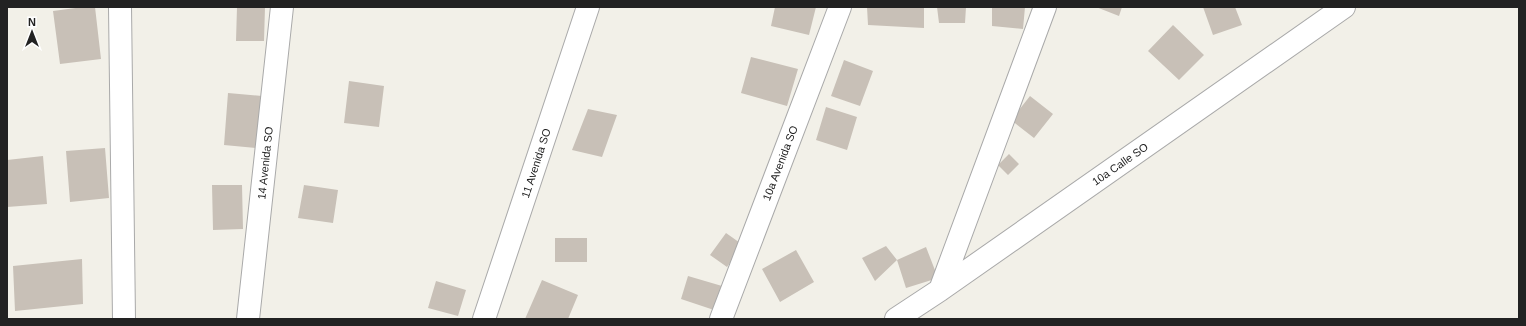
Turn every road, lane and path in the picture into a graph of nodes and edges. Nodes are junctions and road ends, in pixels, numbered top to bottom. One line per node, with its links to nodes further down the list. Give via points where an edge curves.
1 (120, 7): 8 (street)
2 (282, 7): 9 (street, 14 Avenida SO)
3 (588, 7): 10 (street, 11 Avenida SO)
4 (840, 7): 11 (street, 10a Avenida SO)
5 (1045, 7): 7 (street)
6 (1344, 7): 7 (street, 10a Calle SO)
7 (940, 290): 12 (street, 10a Calle SO)
8 (124, 319)
9 (248, 319)
10 (484, 319)
11 (721, 319)
12 (896, 319)

